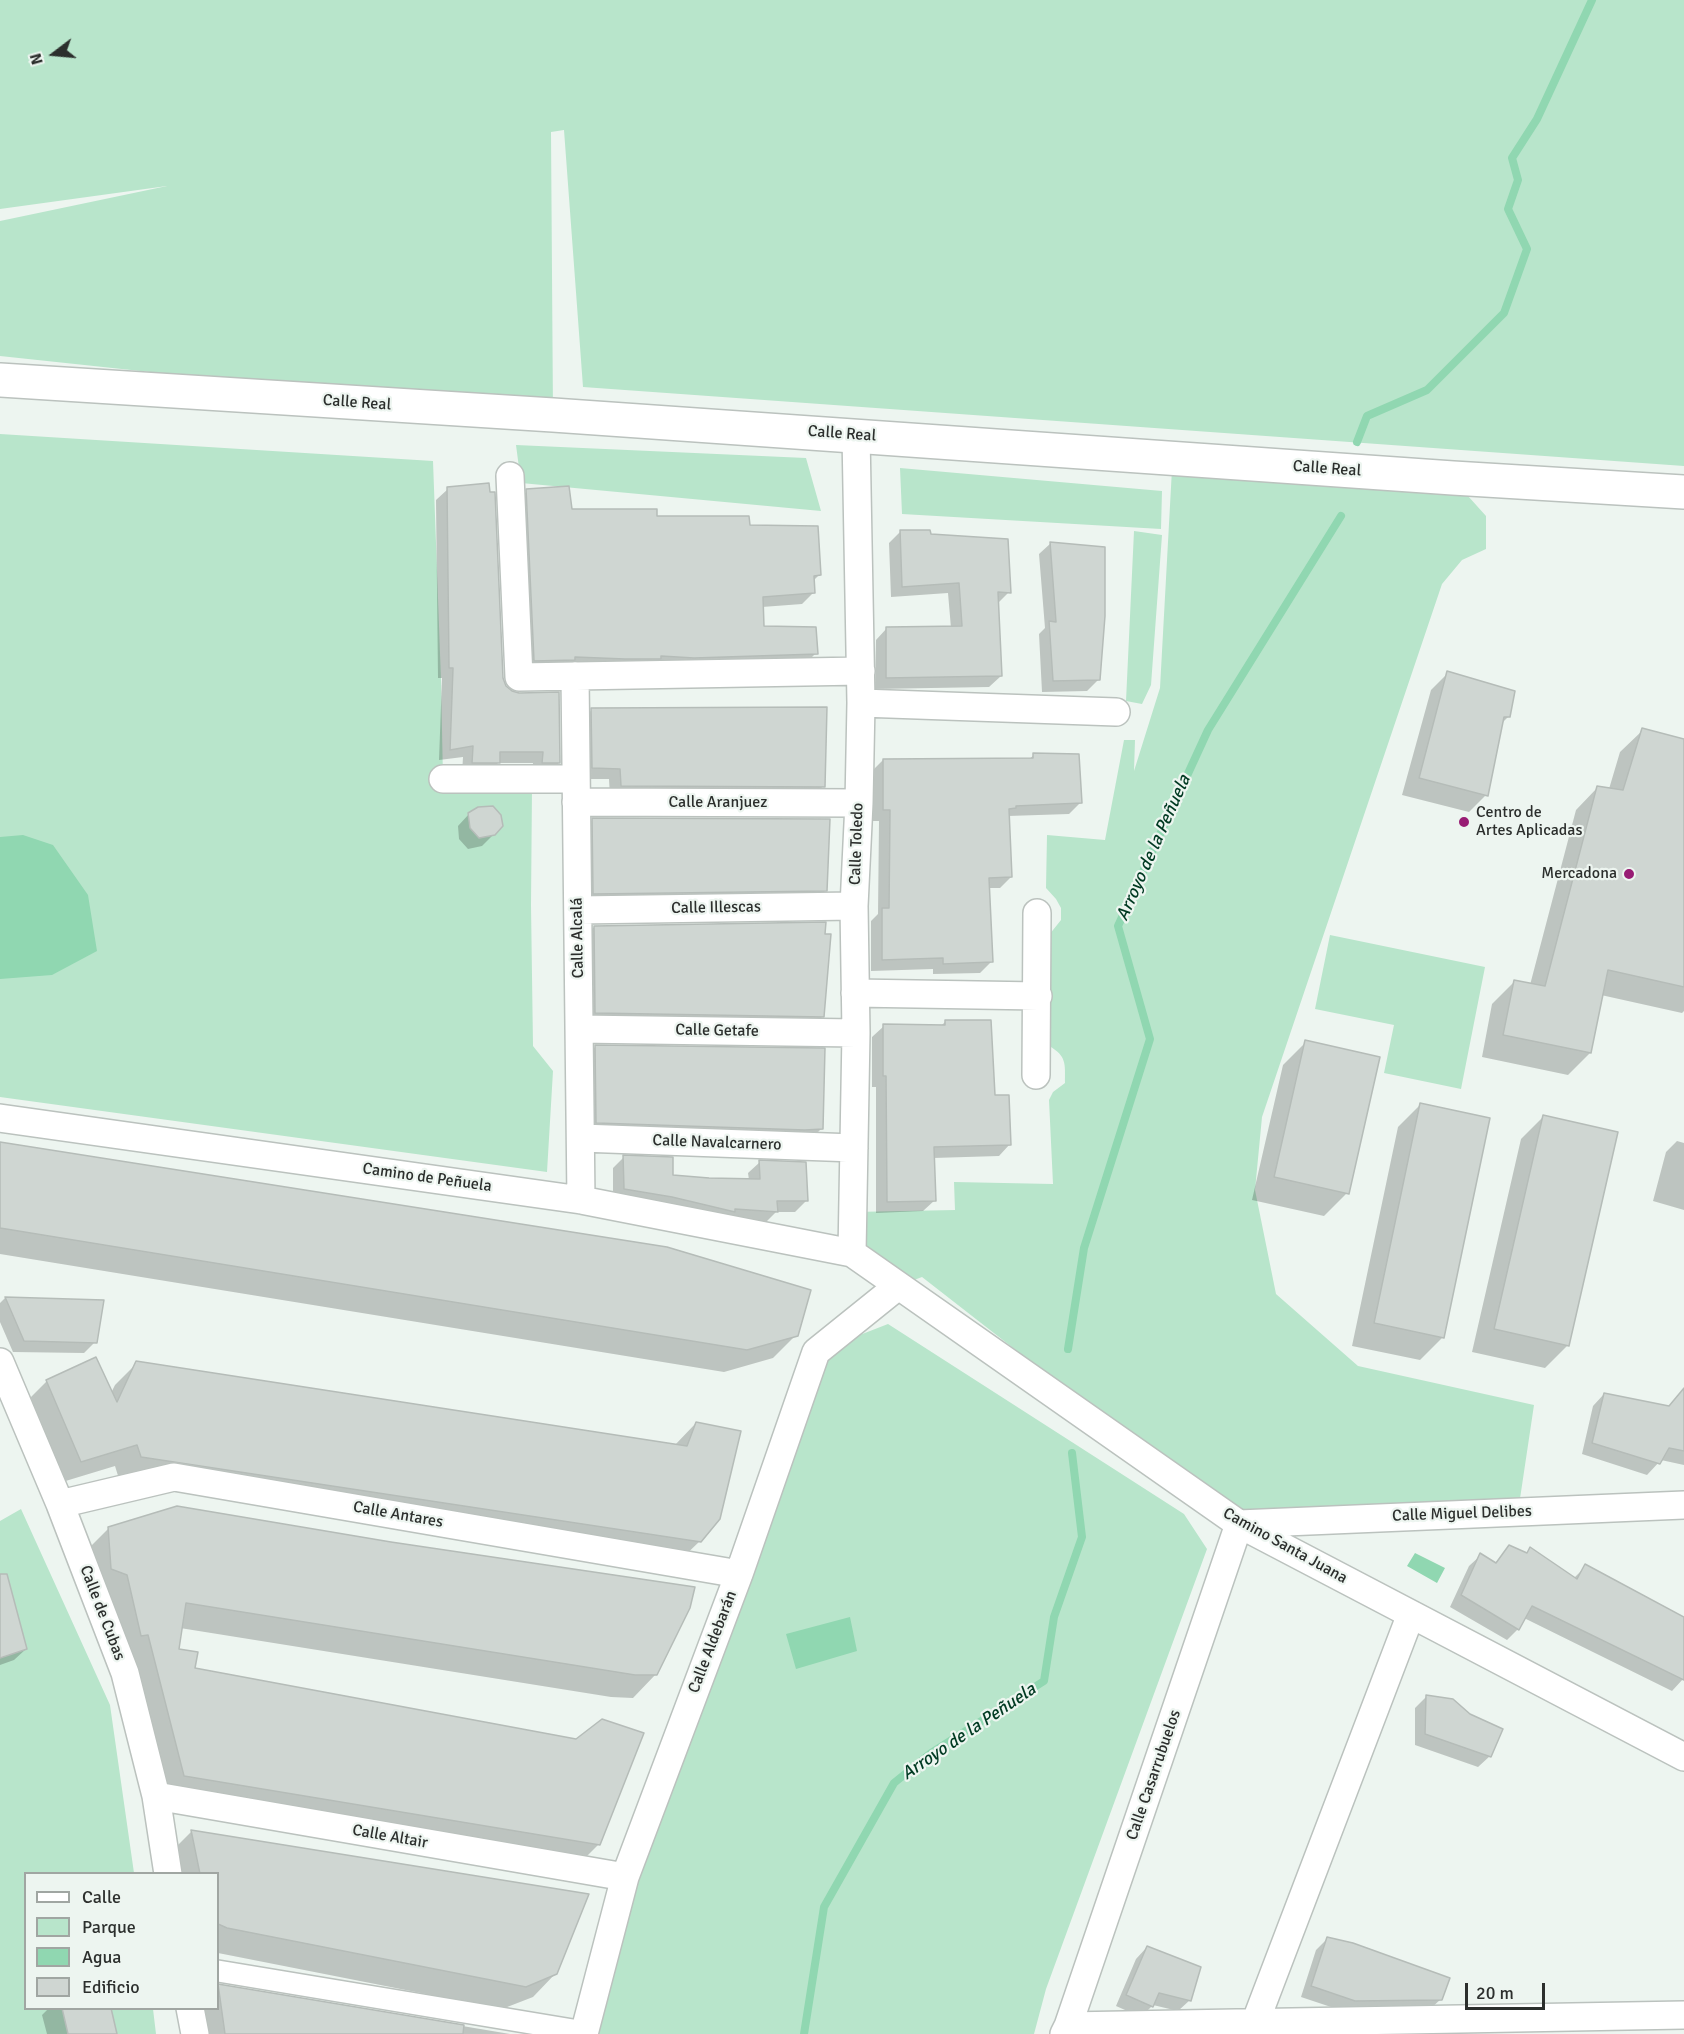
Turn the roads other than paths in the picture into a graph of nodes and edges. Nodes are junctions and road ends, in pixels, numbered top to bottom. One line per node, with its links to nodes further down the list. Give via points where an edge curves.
1 (0, 380): 2 (street, Calle Real)
2 (856, 435): 4 (street, Calle Real); 5 (street, Calle Toledo)
3 (510, 476): 6 (street, via 519,677)
4 (1684, 492)
5 (861, 671): 6 (street); 7 (street, Calle Toledo)
6 (574, 676): 10 (street, Calle Alcalá)
7 (861, 703): 8 (street); 11 (street, Calle Toledo)
8 (1116, 712)
9 (443, 779): 10 (street, Calle Aranjuez)
10 (576, 791): 11 (street, Calle Aranjuez); 13 (street, Calle Alcalá)
11 (859, 803): 12 (street, Calle Toledo)
12 (854, 906): 13 (street, Calle Illescas); 15 (street, Calle Toledo)
13 (578, 910): 17 (street, Calle Alcalá)
14 (1037, 913): 16 (street)
15 (855, 993): 16 (street); 18 (street, Calle Toledo)
16 (1038, 996): 19 (street)
17 (579, 1029): 18 (street, Calle Getafe); 21 (street, Calle Alcalá)
18 (856, 1033): 22 (street, Calle Toledo)
19 (1036, 1075)
20 (0, 1118): 23 (street, Camino de Peñuela)
21 (581, 1138): 22 (street, Calle Navalcarnero); 23 (street, Calle Alcalá)
22 (854, 1148): 24 (street, Calle Toledo)
23 (581, 1200): 24 (street, Camino de Peñuela)
24 (852, 1253): 25 (street, Camino Santa Juana)
25 (898, 1286): 29 (street, Camino Santa Juana); 30 (street, Calle Aldebarán, via 816,1352)
26 (0, 1362): 27 (street, Calle de Cubas)
27 (60, 1504): 30 (street, Calle Antares, via 174,1477); 33 (street, Calle de Cubas, via 125,1672)
28 (1684, 1504): 29 (street, Calle Miguel Delibes)
29 (1239, 1524): 31 (street, Camino Santa Juana); 40 (street, Calle Casarrubuelos)
30 (739, 1574): 35 (street, Calle Aldebarán)
31 (1411, 1614): 32 (street, Camino Santa Juana); 39 (street)
32 (1684, 1757)
33 (156, 1796): 34 (street, Calle de Cubas); 35 (street, Calle Altair)
34 (168, 1872)
35 (625, 1877): 41 (street, Calle Aldebarán)
36 (219, 1971): 41 (street)
37 (190, 2010): 42 (street)
38 (1684, 2015): 39 (street, Calle Casarrubuelos)
39 (1255, 2023): 40 (street, Calle Casarrubuelos)
40 (1066, 2030)
41 (585, 2033)
42 (195, 2034)

